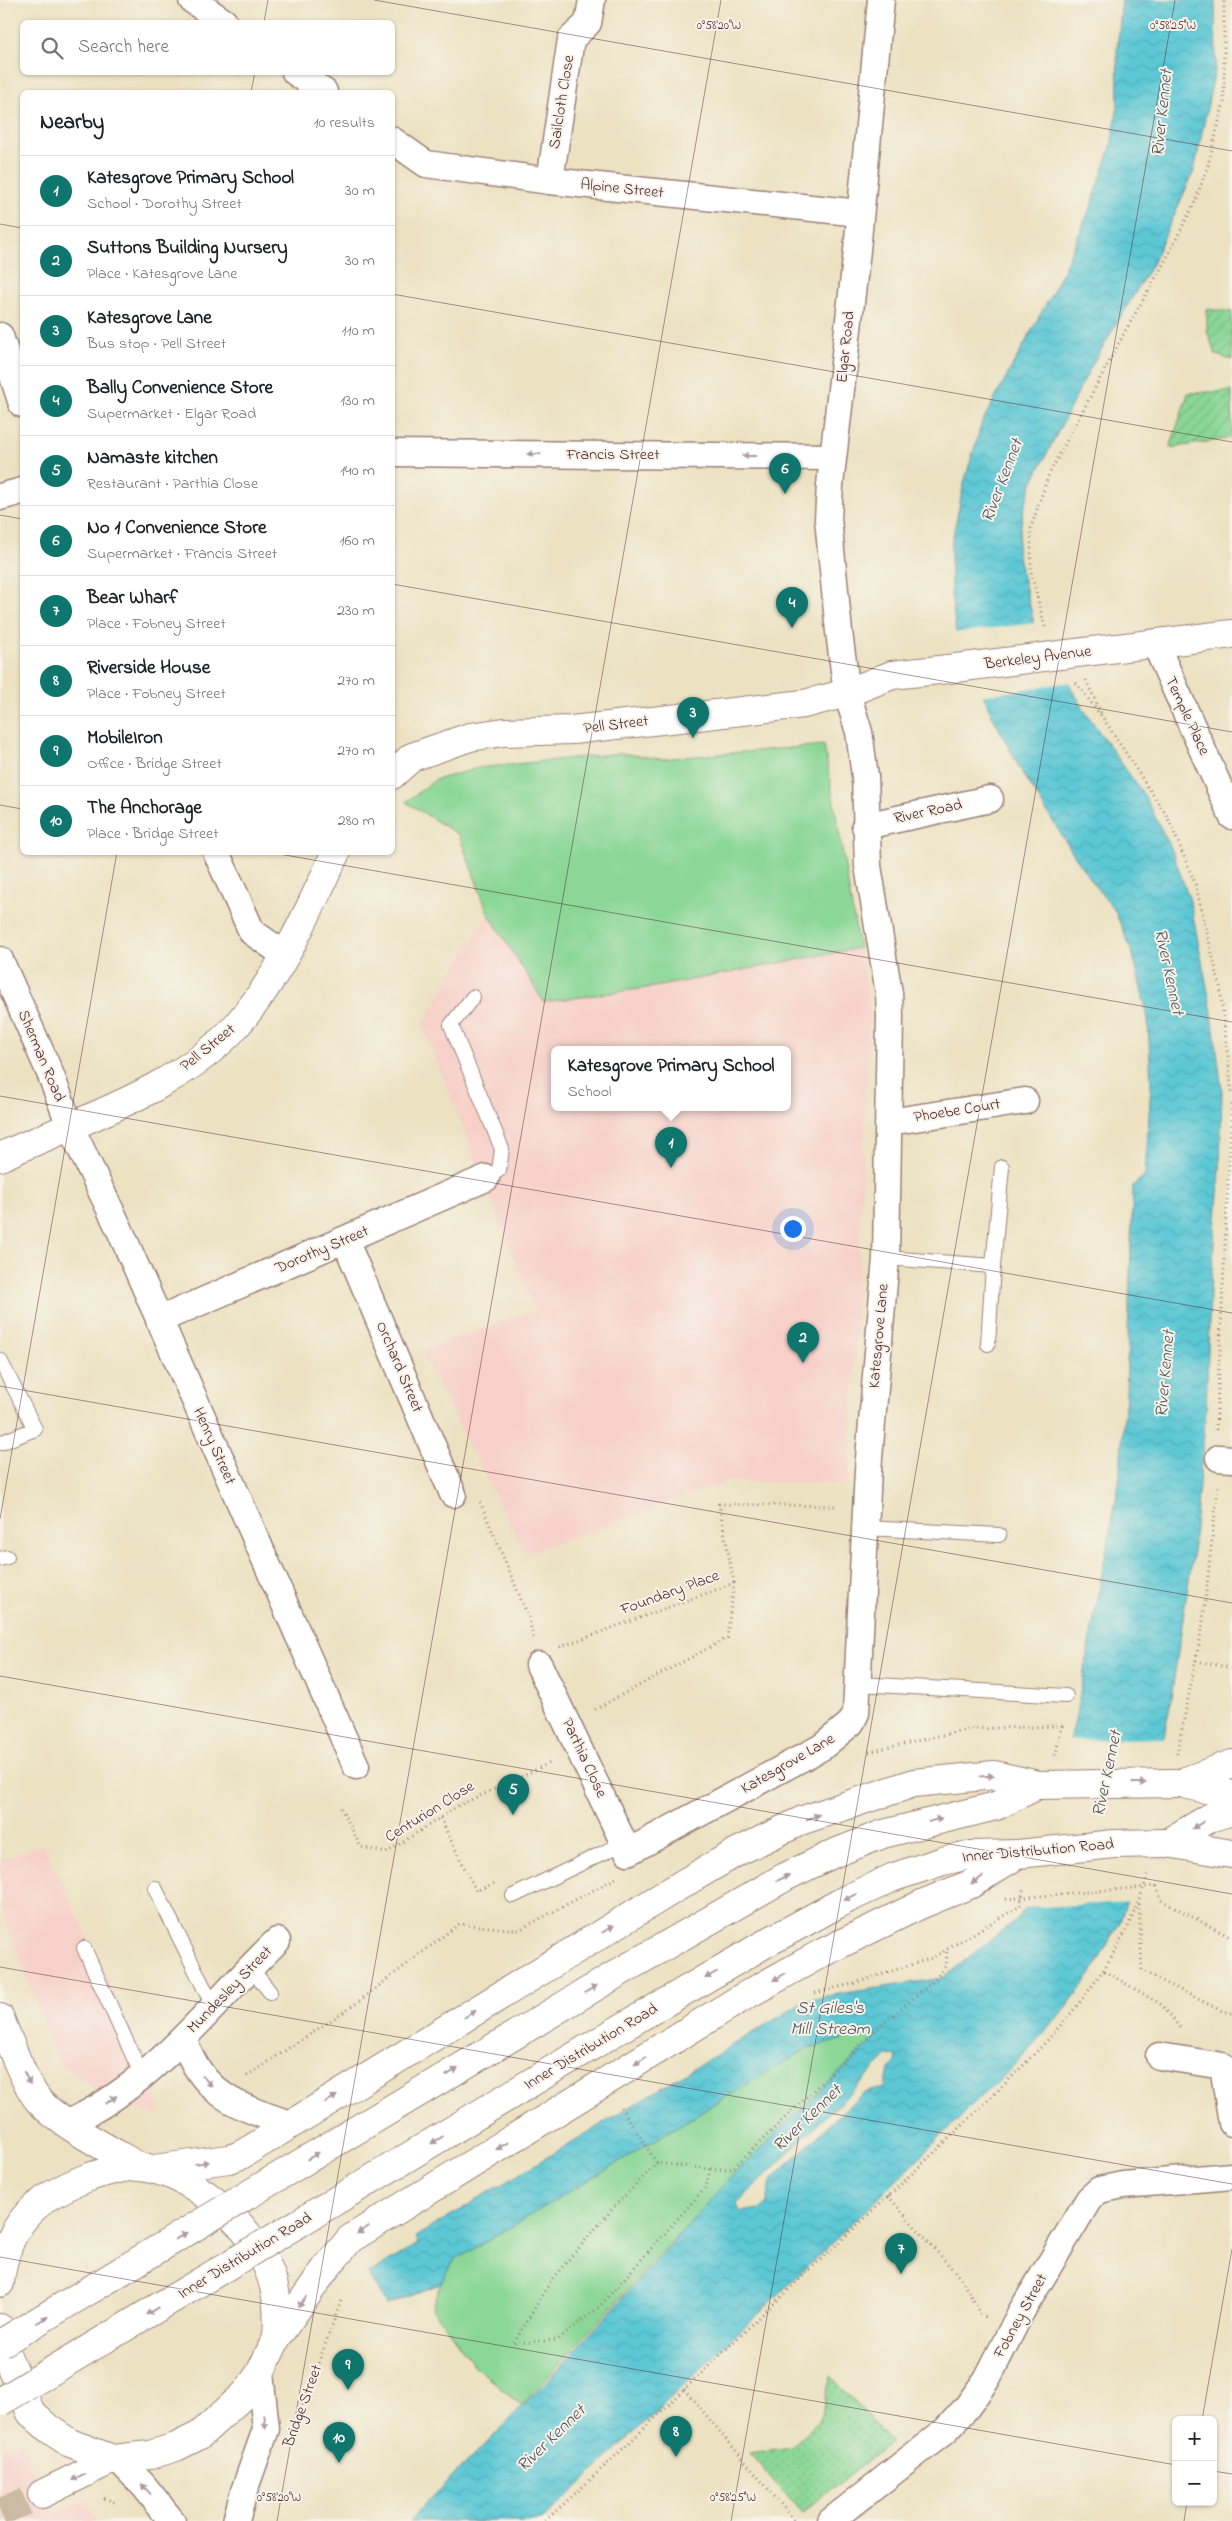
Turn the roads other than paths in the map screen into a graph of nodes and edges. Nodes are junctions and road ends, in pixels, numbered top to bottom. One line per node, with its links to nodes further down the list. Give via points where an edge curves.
1 (192, 0): 4 (street)
2 (592, 0): 8 (street, Sailcloth Close, via 588,23 571,39)
3 (881, 0): 9 (street, Elgar Road)
4 (221, 20)
5 (299, 75): 6 (street)
6 (321, 90)
7 (395, 142): 8 (street, Alpine Street, via 426,164)
8 (550, 181): 9 (street, Alpine Street)
9 (860, 213): 13 (street, Elgar Road)
10 (0, 336): 11 (street)
11 (20, 398)
12 (395, 453): 13 (street, Francis Street, one-way to 12)
13 (832, 457): 18 (street, Elgar Road, via 828,519)
14 (20, 492): 15 (street)
15 (0, 497)
16 (1232, 634): 17 (main road, Berkeley Avenue)
17 (1155, 643): 18 (main road, Berkeley Avenue, bridge, via 1074,667 948,669 892,675); 21 (street, Temple Place)
18 (847, 693): 19 (main road, Pell Street, via 772,708 572,730 504,732 470,737 412,757); 22 (street, Katesgrove Lane, via 859,732 865,776)
19 (395, 772)
20 (990, 799): 22 (street, River Road)
21 (1232, 816)
22 (865, 826): 29 (street, Katesgrove Lane, via 868,866 889,994)
23 (217, 855): 25 (street, via 252,932)
24 (334, 855): 25 (main road, Pell Street)
25 (284, 955): 30 (main road, Pell Street, via 251,1008 213,1047 155,1087)
26 (0, 960): 30 (street, Sherman Road)
27 (473, 997): 33 (lane, via 451,1025 502,1149 499,1170)
28 (1025, 1101): 29 (street, Phoebe Court)
29 (889, 1122): 35 (street, Katesgrove Lane)
30 (70, 1126): 31 (main road, Pell Street); 37 (street, Henry Street)
31 (0, 1157)
32 (1002, 1167): 36 (lane)
33 (486, 1178): 34 (street, Dorothy Street)
34 (345, 1240): 37 (street, Dorothy Street); 41 (street, Orchard Street)
35 (886, 1258): 36 (lane); 42 (street, Katesgrove Lane)
36 (993, 1266): 38 (lane)
37 (159, 1320): 48 (street, Henry Street)
38 (988, 1344)
39 (0, 1360): 40 (lane, via 35,1429)
40 (0, 1443)
41 (465, 1494)
42 (866, 1517): 43 (lane); 45 (street, Katesgrove Lane)
43 (999, 1534)
44 (539, 1665): 54 (street, Parthia Close)
45 (859, 1684): 46 (lane); 54 (street, Katesgrove Lane, via 856,1713 851,1723 822,1747)
46 (1066, 1696)
47 (1232, 1764): 49 (main road)
48 (356, 1766)
49 (1180, 1783): 50 (main road, one-way to 49, bridge); 51 (main road)
50 (1038, 1786): 71 (main road, one-way to 50, via 678,1886 737,1852 803,1820 914,1783 994,1775); 77 (main road, one-way to 50, bridge, via 616,1974 785,1877 883,1834 996,1806)
51 (1232, 1795)
52 (1232, 1811): 53 (main road, one-way to 53, via 1209,1818)
53 (1167, 1843): 55 (main road, Inner Distribution Road, bridge, via 1114,1844); 56 (main road, Inner Distribution Road)
54 (626, 1847): 58 (lane)
55 (1018, 1854): 76 (main road, one-way to 76, via 972,1884 922,1904 822,1953 743,1997 350,2239); 80 (main road, Inner Distribution Road, one-way to 80, bridge, via 969,1855 894,1877 784,1932)
56 (1232, 1854)
57 (155, 1888): 63 (lane)
58 (513, 1896)
59 (277, 1941): 61 (street, Mundesley Street)
60 (84, 1948): 68 (lane)
61 (250, 1967): 62 (lane); 63 (street, Mundesley Street)
62 (270, 1992)
63 (213, 2006): 65 (street, Mundesley Street)
64 (0, 2018): 66 (main road)
65 (184, 2039): 68 (street, Mundesley Street); 71 (street, Mundesley Street, one-way to 71, via 190,2059 220,2096 243,2108)
66 (6, 2054): 69 (main road, one-way to 69, via 38,2100)
67 (1159, 2056): 70 (street, via 1223,2066)
68 (143, 2078): 69 (street, Mundesley Street, one-way to 68, via 95,2111)
69 (68, 2123): 72 (main road)
70 (1232, 2123)
71 (290, 2124): 72 (main road, one-way to 71, via 229,2159 241,2155)
72 (146, 2168): 74 (main road, via 106,2172 47,2196 14,2232); 76 (main road, via 202,2191 251,2238 267,2266 274,2287)
73 (1232, 2176): 84 (street, Fobney Street, via 1123,2185 1100,2190 1089,2199 1008,2336 987,2379 967,2407 946,2430)
74 (1, 2267)
75 (0, 2328): 81 (main road, via 5,2351)
76 (277, 2336): 78 (main road)
77 (0, 2344)
78 (260, 2373): 82 (main road, via 242,2397 200,2435 150,2455); 86 (street, Bridge Street, one-way to 86, via 266,2429)
79 (0, 2397): 81 (main road)
80 (0, 2402)
81 (31, 2413): 82 (main road, via 70,2443)
82 (115, 2459): 83 (main road, one-way to 83); 85 (street, one-way to 82, via 144,2486)
83 (42, 2494)
84 (839, 2519)
85 (172, 2521)
86 (236, 2521)

